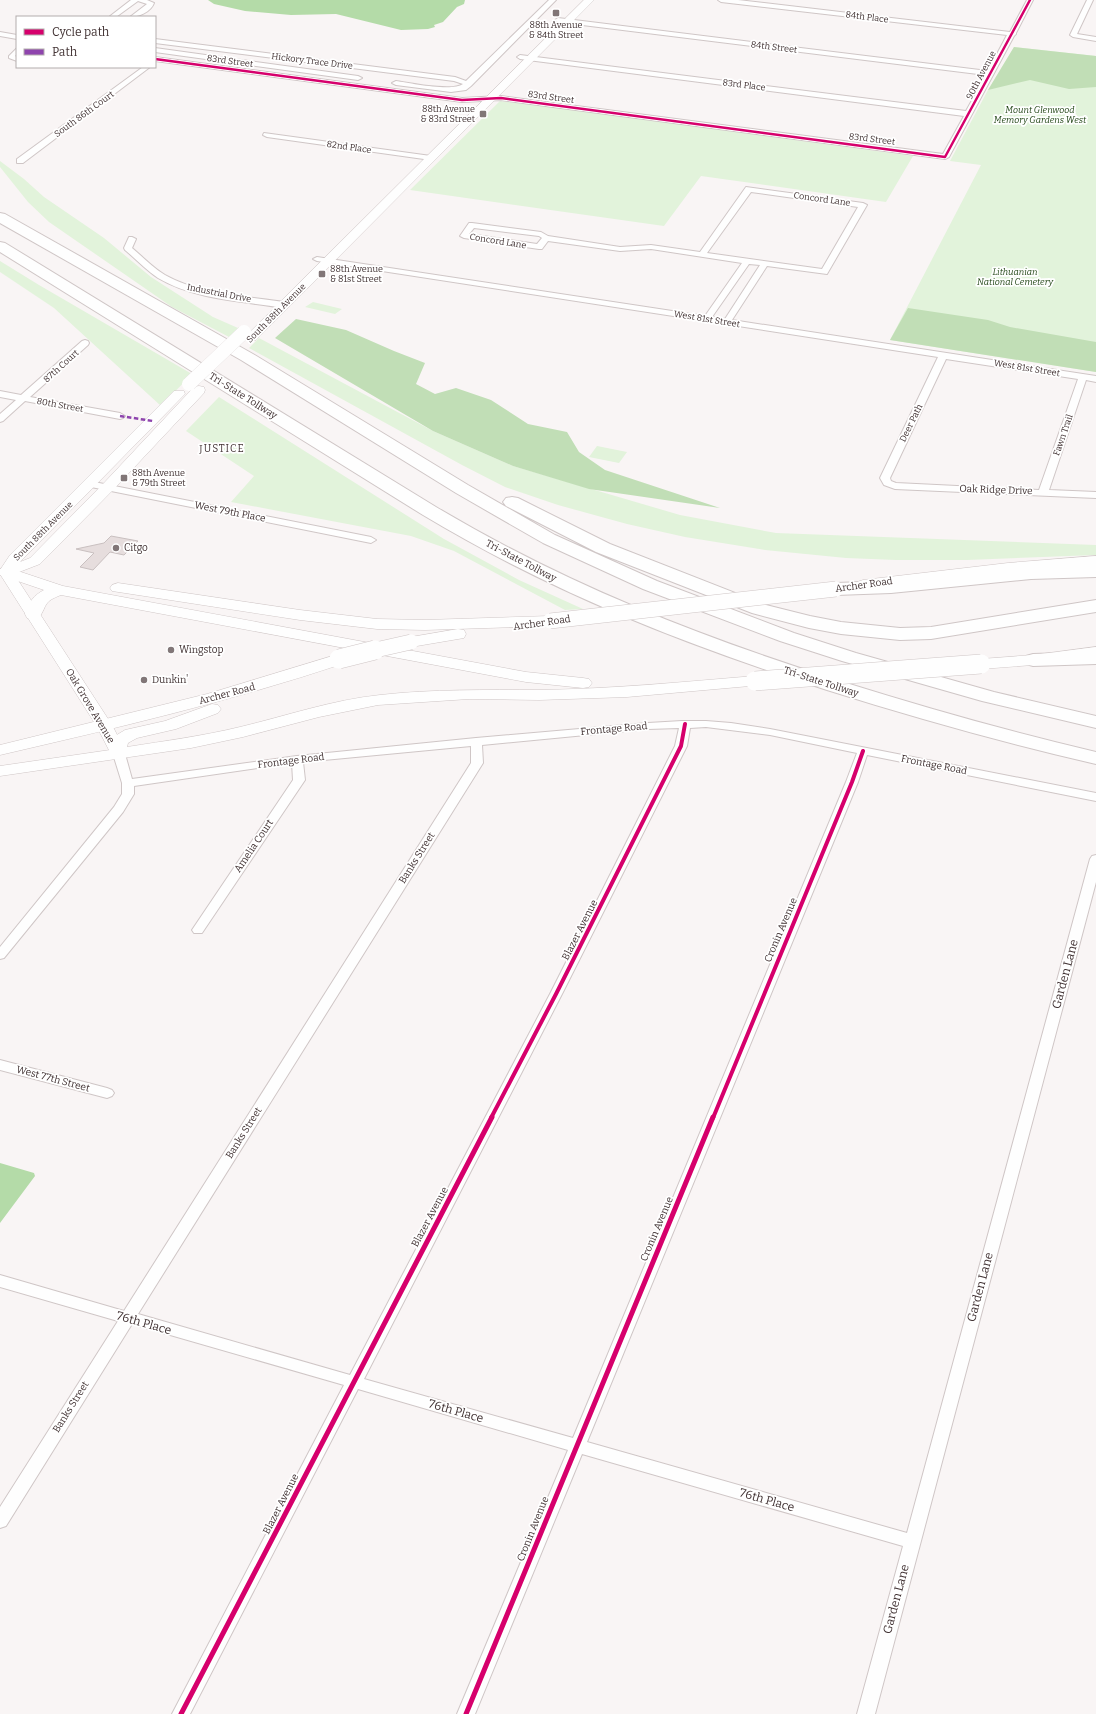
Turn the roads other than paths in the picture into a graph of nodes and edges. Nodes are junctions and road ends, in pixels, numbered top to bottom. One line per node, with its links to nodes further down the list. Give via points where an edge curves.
1 (136, 0): 10 (street)
2 (140, 0): 11 (street, via 151,3)
3 (553, 0): 29 (street)
4 (578, 0): 12 (street, South 88th Avenue)
5 (589, 0): 13 (street, South 88th Avenue)
6 (721, 0): 15 (street, 84th Place)
7 (1030, 0): 15 (street, 90th Avenue)
8 (1089, 3): 9 (street); 17 (street, via 1073,35)
9 (1096, 6)
10 (113, 16)
11 (135, 16)
12 (558, 20): 13 (street, 84th Street); 21 (street, South 88th Avenue)
13 (568, 21): 22 (street, South 88th Avenue); 26 (street, 84th Street)
14 (0, 34): 16 (street)
15 (1013, 34): 26 (street, 90th Avenue)
16 (16, 37)
17 (1096, 39)
18 (156, 41): 29 (street, Hickory Trace Drive, via 455,80)
19 (156, 50): 27 (street)
20 (16, 51): 23 (street, via 11,56)
21 (520, 57): 22 (street, 83rd Place); 31 (street, South 88th Avenue)
22 (531, 58): 30 (street, South 88th Avenue); 32 (street, 83rd Place)
23 (16, 59)
24 (156, 60): 31 (street, 83rd Street, via 462,100)
25 (146, 68): 36 (street, South 86th Court)
26 (991, 73): 32 (street, 90th Avenue)
27 (364, 78)
28 (387, 82): 29 (street, via 451,90)
29 (468, 84)
30 (491, 98): 31 (street, 83rd Street); 34 (street, 83rd Street); 35 (street, South 88th Avenue)
31 (477, 99): 35 (street, South 88th Avenue)
32 (969, 114): 34 (street, 90th Avenue)
33 (267, 135): 35 (street, 82nd Place)
34 (945, 157)
35 (425, 158): 42 (street, South 88th Avenue)
36 (20, 161)
37 (0, 217): 55 (highway, via 247,357)
38 (546, 238): 38 (street, Concord Lane, via 541,234 472,225 464,236 539,247); 41 (street, Concord Lane, via 620,249 651,247)
39 (132, 239): 45 (street, Industrial Drive, via 128,248 162,277 186,287 215,294)
40 (0, 246): 84 (highway, Tri-State Tollway, via 390,487 548,576 622,610 752,660 953,722)
41 (702, 254): 43 (street, Concord Lane); 44 (street, Concord Lane, via 749,189 863,205 824,272)
42 (323, 260): 45 (street, South 88th Avenue); 46 (street, West 81st Street)
43 (746, 261): 44 (street, Concord Lane); 46 (street)
44 (765, 264): 47 (street)
45 (278, 304): 52 (street, South 88th Avenue)
46 (707, 319): 47 (street, West 81st Street)
47 (727, 322): 49 (street, West 81st Street)
48 (85, 343): 54 (street, 87th Court)
49 (944, 356): 50 (street, West 81st Street); 59 (street, Deer Path, via 885,478 887,483)
50 (1083, 377): 51 (street, West 81st Street); 61 (street, Fawn Trail)
51 (1096, 379)
52 (194, 387): 58 (street, South 88th Avenue); 60 (street, South 88th Avenue)
53 (0, 394): 54 (street, 80th Street)
54 (24, 398): 56 (street, 80th Street); 57 (street, 87th Court)
55 (332, 411): 69 (highway, via 383,431 472,481 603,548 759,609 809,622 872,632 931,633); 77 (highway, via 549,539 650,585 787,637 849,657 974,693)
56 (120, 416)
57 (0, 420)
58 (89, 484): 60 (street, West 79th Place); 65 (street, South 88th Avenue)
59 (895, 486): 61 (street, Oak Ridge Drive)
60 (108, 487): 63 (street, West 79th Place); 65 (street, South 88th Avenue, via 35,560)
61 (1043, 492): 62 (street, Oak Ridge Drive)
62 (1096, 495)
63 (371, 540)
64 (1096, 561): 67 (main road, Archer Road, via 1008,568)
65 (3, 571): 68 (main road); 70 (street, Oak Grove Avenue); 71 (main road, via 334,620 377,624)
66 (1096, 571): 67 (highway, via 1031,573 890,587)
67 (836, 589): 71 (main road, Archer Road, bridge)
68 (60, 590): 70 (main road, via 42,598 36,604); 76 (main road, via 540,679 584,683)
69 (1096, 606)
70 (33, 614): 79 (street, Oak Grove Avenue)
71 (550, 621): 75 (main road, Archer Road, bridge, via 411,642 339,659)
72 (1096, 652): 74 (main road)
73 (1096, 658): 74 (highway)
74 (1033, 660): 76 (main road, bridge)
75 (304, 671): 79 (main road, Archer Road); 83 (main road, via 170,725 131,734 121,740 118,745)
76 (710, 684): 83 (main road, via 596,693 469,694 385,700 324,711 192,743)
77 (1096, 722)
78 (686, 724): 80 (street, Frontage Road); 82 (street, Frontage Road, via 731,726); 97 (street, Blazer Avenue, via 681,746 560,987)
79 (104, 725): 81 (main road, Archer Road); 83 (street, Oak Grove Avenue); 86 (main road, via 99,736 91,741)
80 (476, 741): 85 (street, Frontage Road); 96 (street, Banks Street, via 477,763)
81 (0, 750)
82 (863, 751): 89 (street, Frontage Road); 98 (street, Cronin Avenue)
83 (119, 754): 87 (main road); 88 (street, Oak Grove Avenue)
84 (1096, 758)
85 (298, 759): 88 (street, Frontage Road); 91 (street, Amelia Court, via 299,780)
86 (0, 763)
87 (0, 771)
88 (128, 783): 92 (street, via 128,794 119,809)
89 (1096, 797)
90 (1096, 860): 100 (street, Garden Lane)
91 (198, 930)
92 (0, 955)
93 (0, 1066): 94 (street, West 77th Street)
94 (107, 1093)
95 (0, 1281): 96 (street, 76th Place)
96 (127, 1318): 97 (street, 76th Place); 99 (street, Banks Street)
97 (353, 1382): 98 (street, 76th Place); 101 (street, Blazer Avenue)
98 (576, 1446): 100 (street, 76th Place); 102 (street, Cronin Avenue)
99 (0, 1521)
100 (911, 1541): 103 (street, Garden Lane)
101 (181, 1714)
102 (466, 1714)
103 (866, 1714)

